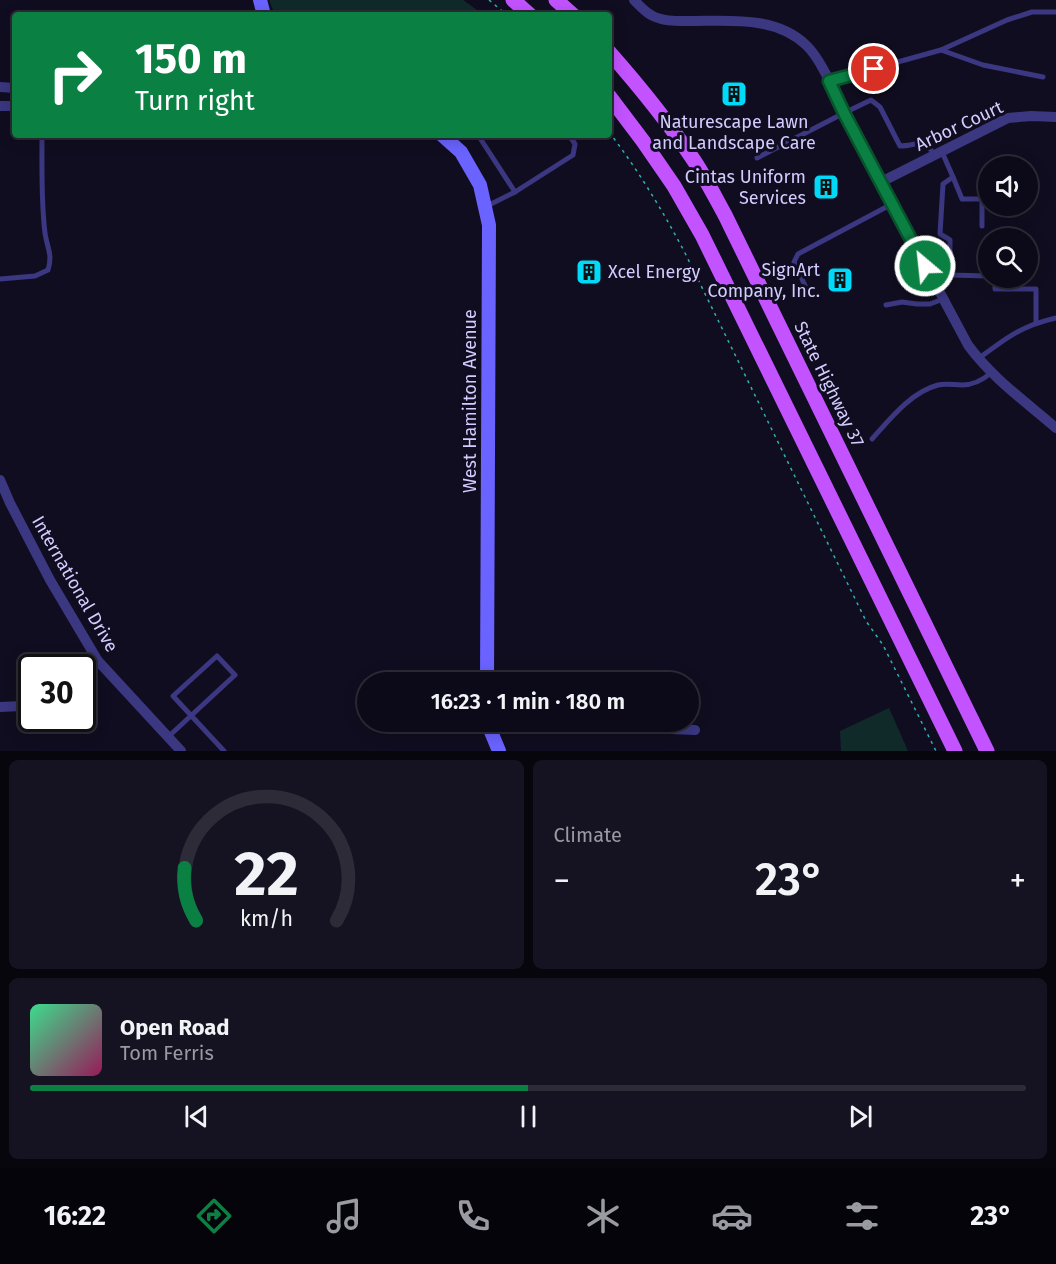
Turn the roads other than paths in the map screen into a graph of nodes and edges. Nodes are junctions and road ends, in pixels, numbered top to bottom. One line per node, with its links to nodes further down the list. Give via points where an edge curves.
1 (513, 0): 4 (main road)
2 (556, 0): 5 (main road)
3 (634, 0): 10 (street, via 665,20 744,21 789,33 806,45)
4 (527, 12)
5 (570, 12)
6 (1056, 12): 7 (lane, via 1032,12)
7 (941, 50): 9 (lane, via 983,65); 10 (lane)
8 (612, 55): 53 (main road, State Highway 37, via 696,164 725,215)
9 (1043, 76)
10 (829, 81): 12 (street)
11 (612, 100): 52 (main road, via 674,186 702,235)
12 (844, 113): 18 (lane, via 871,100 880,107 900,146 925,143); 19 (lane); 21 (street)
13 (1056, 117): 18 (street, Arbor Court, via 1008,118)
14 (42, 138): 29 (lane, via 44,225 51,260 48,270 35,276)
15 (445, 138): 24 (street, West Hamilton Avenue, via 461,152 480,184)
16 (480, 138): 22 (lane)
17 (570, 138): 22 (lane, via 575,144 573,155)
18 (938, 153): 20 (lane); 21 (street, Arbor Court)
19 (757, 158)
20 (953, 177): 25 (lane, via 962,199 982,199); 26 (lane, via 943,184 940,234 950,240)
21 (881, 182): 23 (street)
22 (515, 192): 24 (lane)
23 (892, 204): 27 (street); 31 (lane, via 798,254 794,262)
24 (485, 207): 43 (street, West Hamilton Avenue, via 489,225)
25 (982, 226)
26 (950, 275): 27 (lane); 28 (lane)
27 (930, 276): 32 (street)
28 (978, 276)
29 (0, 279)
30 (995, 288): 35 (lane, via 1036,289)
31 (808, 292)
32 (943, 299): 33 (lane, via 930,304 902,302); 36 (street)
33 (886, 306)
34 (1056, 318): 35 (lane)
35 (1036, 322): 36 (lane)
36 (978, 358): 37 (street)
37 (992, 372): 38 (street); 39 (lane, via 973,384 940,384 926,389)
38 (1056, 429)
39 (872, 439)
40 (0, 480): 41 (street, International Drive, via 50,580)
41 (99, 662): 42 (street); 48 (street, International Drive)
42 (96, 664)
43 (487, 672)
44 (0, 706): 45 (street)
45 (18, 706)
46 (192, 716): 46 (lane, via 235,675 217,656 173,696); 48 (lane); 50 (lane)
47 (491, 732): 51 (street)
48 (168, 737): 49 (street, International Drive)
49 (181, 751)
50 (224, 751)
51 (499, 751)
52 (955, 751)
53 (987, 751)

